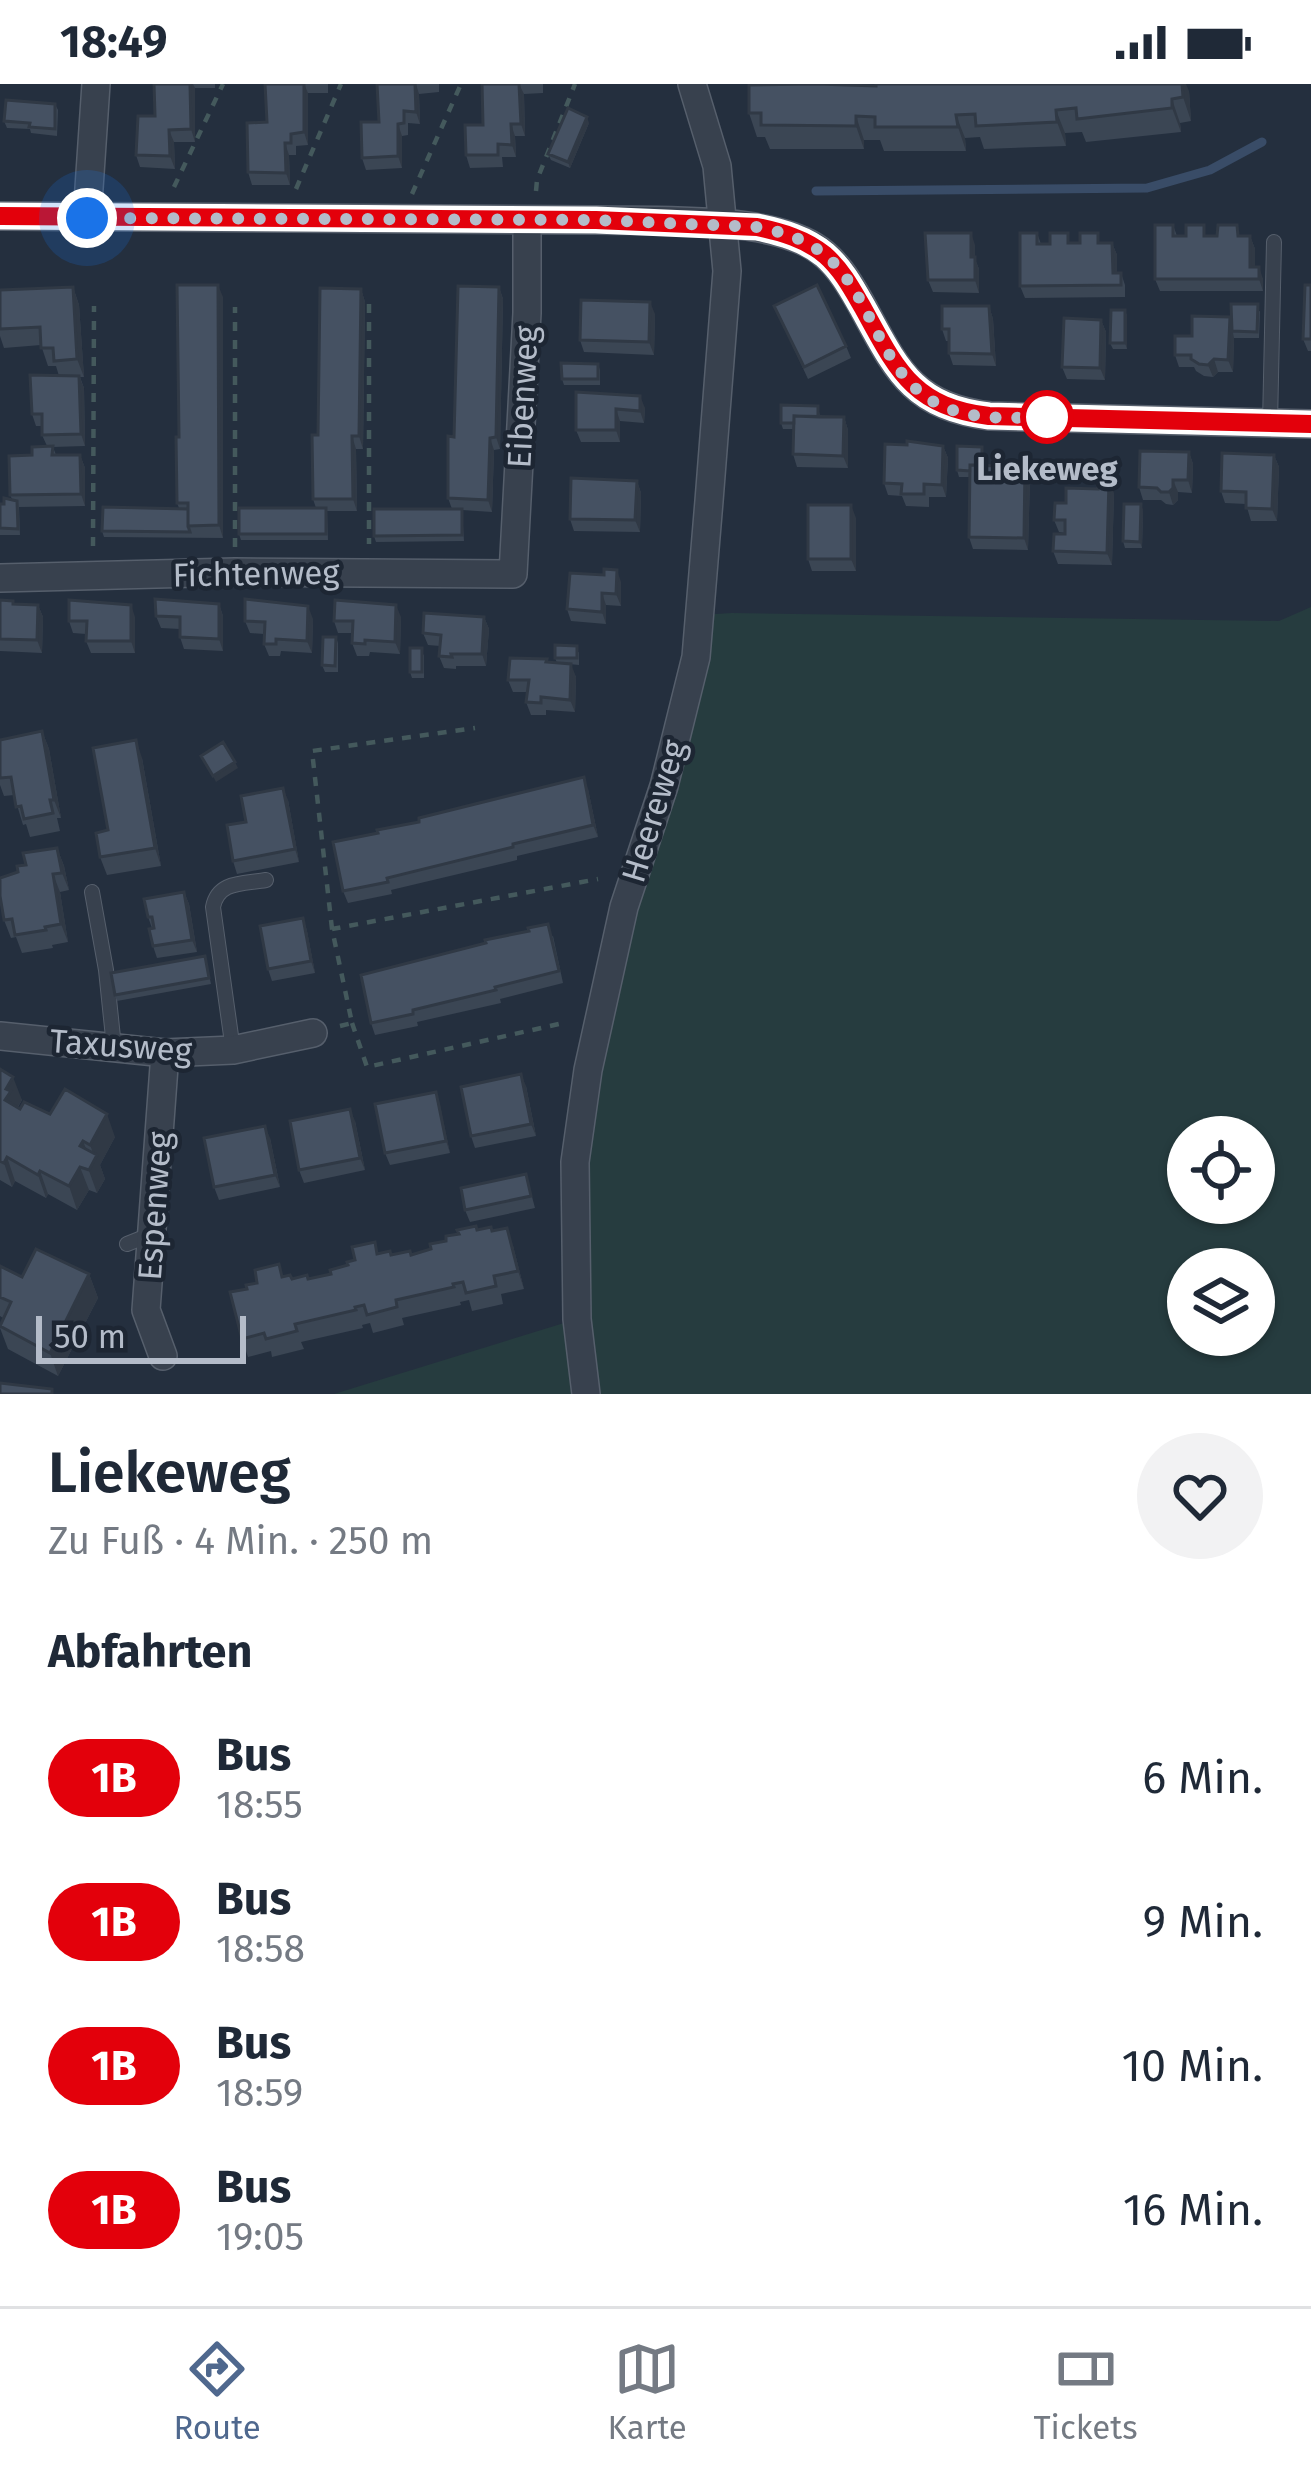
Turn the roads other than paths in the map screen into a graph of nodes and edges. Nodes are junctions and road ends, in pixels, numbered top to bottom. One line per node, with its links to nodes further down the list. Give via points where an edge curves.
1 (96, 84): 4 (street)
2 (692, 84): 6 (street, Heereweg, via 717,166)
3 (0, 217): 4 (street)
4 (87, 218): 5 (street)
5 (531, 220): 6 (street); 10 (street, Eibenweg)
6 (724, 225): 8 (street, via 783,232 824,254 893,362 922,394 959,413); 20 (street, Heereweg, via 696,657 624,907 575,1162)
7 (1274, 242): 8 (lane)
8 (1270, 423): 9 (street)
9 (1311, 424)
10 (513, 574): 11 (street, Fichtenweg)
11 (0, 578)
12 (266, 880): 17 (lane, via 215,895)
13 (92, 892): 16 (lane)
14 (313, 1034): 17 (street, Taxusweg)
15 (0, 1036): 16 (street, Taxusweg)
16 (114, 1048): 18 (street, Taxusweg)
17 (233, 1049): 18 (street, Taxusweg)
18 (165, 1053): 19 (street, Espenweg, via 140,1239 146,1310)
19 (163, 1356)
20 (586, 1394)

